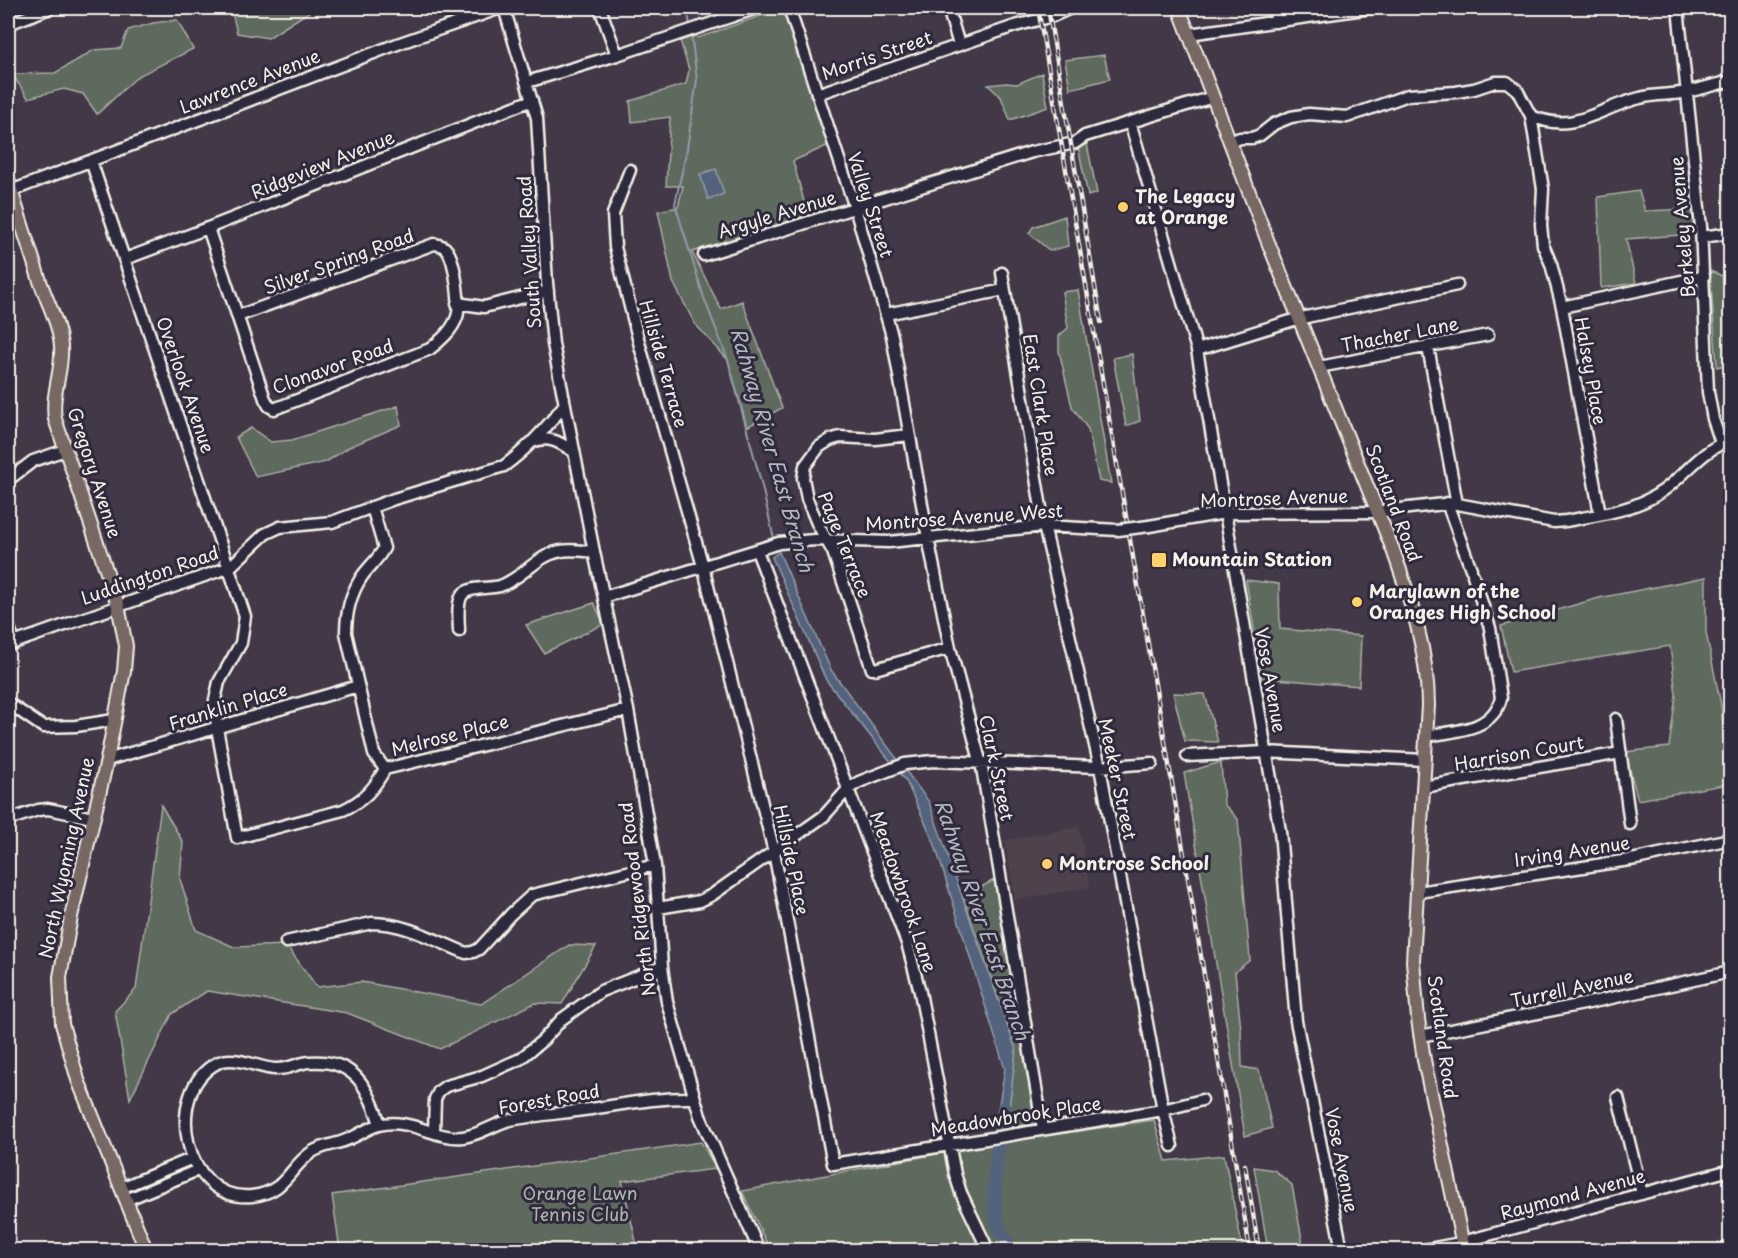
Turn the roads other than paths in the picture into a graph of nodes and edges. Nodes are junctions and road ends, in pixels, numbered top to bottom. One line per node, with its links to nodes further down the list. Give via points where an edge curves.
1 (50, 8): 13 (street)
2 (503, 8): 18 (street, South Valley Road); 26 (street, Lawrence Avenue, via 400,43)
3 (600, 8): 16 (street)
4 (757, 8): 16 (street)
5 (789, 8): 20 (street, Valley Street)
6 (948, 8): 15 (street)
7 (1070, 8): 15 (street, Morris Street, via 1035,16)
8 (1179, 8): 14 (main road, Scotland Road)
9 (1275, 8): 12 (street)
10 (1371, 8): 12 (street)
11 (1678, 8): 19 (street, Berkeley Avenue)
12 (1276, 22): 14 (street)
13 (8, 24)
14 (1189, 34): 21 (main road, Scotland Road)
15 (959, 45): 20 (street, Morris Street)
16 (618, 55): 18 (street)
17 (1731, 81): 19 (street)
18 (527, 82): 22 (street, South Valley Road)
19 (1688, 92): 23 (street, via 1637,98 1578,120 1552,124); 34 (street, Berkeley Avenue)
20 (817, 94): 29 (street, Valley Street)
21 (1213, 97): 24 (street, Argyle Avenue); 25 (main road, Scotland Road)
22 (532, 100): 32 (street, Ridgeview Avenue); 41 (street, South Valley Road, via 540,149)
23 (1531, 116): 25 (street, via 1517,90 1507,82 1495,82 1456,92 1408,95 1347,117 1291,117 1260,135); 43 (street, via 1543,189 1544,245)
24 (1130, 122): 29 (street, Argyle Avenue, via 1057,140 1032,152); 49 (street, Vose Avenue)
25 (1230, 142): 46 (main road, Scotland Road)
26 (91, 161): 28 (street, Lawrence Avenue); 36 (street, Overlook Avenue)
27 (630, 170): 71 (street, Hillside Terrace, via 613,214 615,247)
28 (9, 185): 30 (main road, Gregory Avenue)
29 (855, 208): 35 (street, Argyle Avenue); 44 (street, Valley Street)
30 (20, 220): 31 (street); 56 (main road, Gregory Avenue, via 57,325 60,365 52,405)
31 (8, 225)
32 (208, 228): 36 (street, Ridgeview Avenue); 45 (street, Clonavor Road)
33 (1731, 234): 34 (street)
34 (1702, 237): 38 (street, Berkeley Avenue)
35 (704, 255)
36 (125, 259): 72 (street, Overlook Avenue)
37 (1002, 273): 40 (street, East Clark Place)
38 (1704, 276): 43 (street, Halsey Place); 54 (street, Berkeley Avenue, via 1708,392 1713,418)
39 (1457, 285): 46 (street)
40 (1005, 290): 44 (street); 65 (street, East Clark Place)
41 (548, 291): 42 (street, via 484,307); 51 (street, South Valley Road)
42 (457, 303): 45 (street, Silver Spring Road, via 451,255 434,244); 45 (street, Clonavor Road, via 454,324 430,349 274,409 265,399)
43 (1562, 307): 64 (street, Halsey Place)
44 (886, 314): 52 (street, Valley Street)
45 (238, 316)
46 (1299, 319): 49 (street); 50 (main road, Scotland Road)
47 (1488, 335): 48 (street, Thacher Lane)
48 (1428, 346): 50 (street, Thacher Lane); 60 (street)
49 (1197, 350): 63 (street, Vose Avenue)
50 (1319, 367): 62 (main road, Scotland Road)
51 (564, 405): 55 (street, Luddington Road); 57 (street, South Valley Road)
52 (906, 416): 53 (street, Clark Street)
53 (909, 435): 67 (street, Clark Street); 68 (street, Page Terrace, via 875,439 840,437 810,456 805,466 804,489)
54 (1726, 442): 64 (street, Montrose Avenue, via 1700,457 1653,497)
55 (528, 443): 57 (street, via 542,438 557,441); 61 (street, Luddington Road, via 504,466)
56 (65, 450): 58 (street, via 33,461); 74 (main road, Gregory Avenue)
57 (573, 451): 59 (street, South Valley Road)
58 (8, 480)
59 (583, 497): 70 (street, North Ridgewood Road)
60 (1452, 503): 62 (street, Montrose Avenue); 64 (street, Montrose Avenue, via 1554,522); 86 (street, via 1490,628 1501,698 1491,717 1477,726)
61 (372, 507): 72 (street, Luddington Road, via 332,522 280,527 265,534); 80 (street, via 384,548 361,577 346,621)
62 (1377, 512): 63 (street, Montrose Avenue); 86 (main road, Scotland Road, via 1422,641 1428,682)
63 (1225, 513): 66 (street, Montrose Avenue, bridge); 87 (street, Vose Avenue)
64 (1600, 514)
65 (1044, 526): 66 (street, Montrose Avenue West); 67 (street, Montrose Avenue West); 94 (street, Meeker Street)
66 (1118, 530)
67 (928, 538): 68 (street, Montrose Avenue West, via 889,542); 79 (street, Clark Street)
68 (827, 540): 69 (street, Montrose Avenue West, via 775,545); 79 (street, Page Terrace, via 872,669)
69 (758, 551): 71 (street, Montrose Avenue West); 97 (street, Meadowbrook Lane)
70 (594, 552): 73 (street, North Ridgewood Road); 77 (street, via 562,550 545,556 513,580 463,594 459,603)
71 (703, 566): 73 (street, Montrose Avenue West); 102 (street, Hillside Place)
72 (230, 567): 74 (street, Luddington Road); 75 (street, Overlook Avenue)
73 (604, 597): 82 (street, North Ridgewood Road)
74 (118, 605): 78 (street, Luddington Road); 84 (main road, North Wyoming Avenue, via 126,646)
75 (245, 620): 85 (street, Melrose Place, via 241,643 216,691)
76 (8, 624): 78 (street)
77 (459, 631)
78 (11, 643)
79 (950, 648): 93 (street, Clark Street)
80 (358, 686): 85 (street, Franklin Place); 95 (street, via 374,754)
81 (8, 703): 84 (street, via 43,727)
82 (628, 710): 95 (street, Melrose Place); 103 (street, North Ridgewood Road)
83 (1616, 719): 88 (street)
84 (114, 720): 90 (main road, North Wyoming Avenue)
85 (217, 728): 90 (street, Franklin Place); 95 (street, Melrose Place, via 237,838 343,810 372,791)
86 (1426, 736): 91 (main road, Scotland Road)
87 (1265, 752): 89 (street); 91 (street); 129 (street, Vose Avenue, via 1280,831 1296,1022)
88 (1621, 753): 96 (street, Harrison Court); 100 (street)
89 (1187, 756)
90 (107, 760): 98 (main road, North Wyoming Avenue)
91 (1425, 760): 96 (main road, Scotland Road)
92 (1152, 762): 94 (street)
93 (981, 763): 94 (street); 97 (street, via 905,764); 115 (street, Clark Street)
94 (1100, 767): 113 (street, Meeker Street)
95 (385, 769)
96 (1423, 787): 104 (main road, Scotland Road)
97 (848, 789): 102 (street, via 824,816); 117 (street, Meadowbrook Lane, via 912,962)
98 (93, 818): 99 (street, via 48,809); 123 (main road, North Wyoming Avenue, via 60,977 62,1024 71,1061)
99 (8, 820)
100 (1630, 824)
101 (1731, 839): 104 (street, Irving Avenue, via 1636,859)
102 (774, 852): 105 (street, via 700,901); 120 (street, Hillside Place)
103 (655, 865): 105 (street, North Ridgewood Road); 106 (street, via 532,895 473,952 466,953 385,923)
104 (1418, 892): 109 (main road, Scotland Road, via 1413,961)
105 (658, 908): 107 (street, North Ridgewood Road)
106 (286, 942)
107 (662, 967): 111 (street, North Ridgewood Road, via 667,1002); 116 (street, via 601,991 562,1019 520,1059 439,1091)
108 (1731, 972): 109 (street, Turrell Avenue)
109 (1420, 1036): 125 (main road, Scotland Road)
110 (1618, 1097): 124 (street)
111 (694, 1098): 116 (street, Forest Road, via 657,1099 511,1120 470,1136); 127 (street, North Ridgewood Road)
112 (1202, 1100): 113 (street, Meadowbrook Place)
113 (1163, 1110): 115 (street, Meadowbrook Place); 118 (street, Meeker Street)
114 (380, 1124): 116 (street, Forest Road, via 396,1122); 119 (street, via 368,1092 351,1072 340,1066 310,1062 286,1070 230,1060 218,1063 193,1088 186,1123); 121 (street, Forest Road, via 312,1153 282,1184 253,1196 222,1190)
115 (1043, 1130): 117 (street, Meadowbrook Place)
116 (434, 1131)
117 (950, 1145): 120 (street, Meadowbrook Place); 128 (street, Meadowbrook Lane, via 961,1193)
118 (1172, 1146)
119 (193, 1158): 121 (street); 123 (street)
120 (833, 1164)
121 (198, 1170): 123 (street)
122 (1731, 1170): 124 (street, Raymond Avenue)
123 (124, 1194): 126 (main road, North Wyoming Avenue)
124 (1642, 1194): 125 (street, Raymond Avenue)
125 (1462, 1246): 130 (street, Raymond Avenue)
126 (146, 1251)
127 (759, 1251)
128 (988, 1251)
129 (1342, 1251)
130 (1423, 1251)

